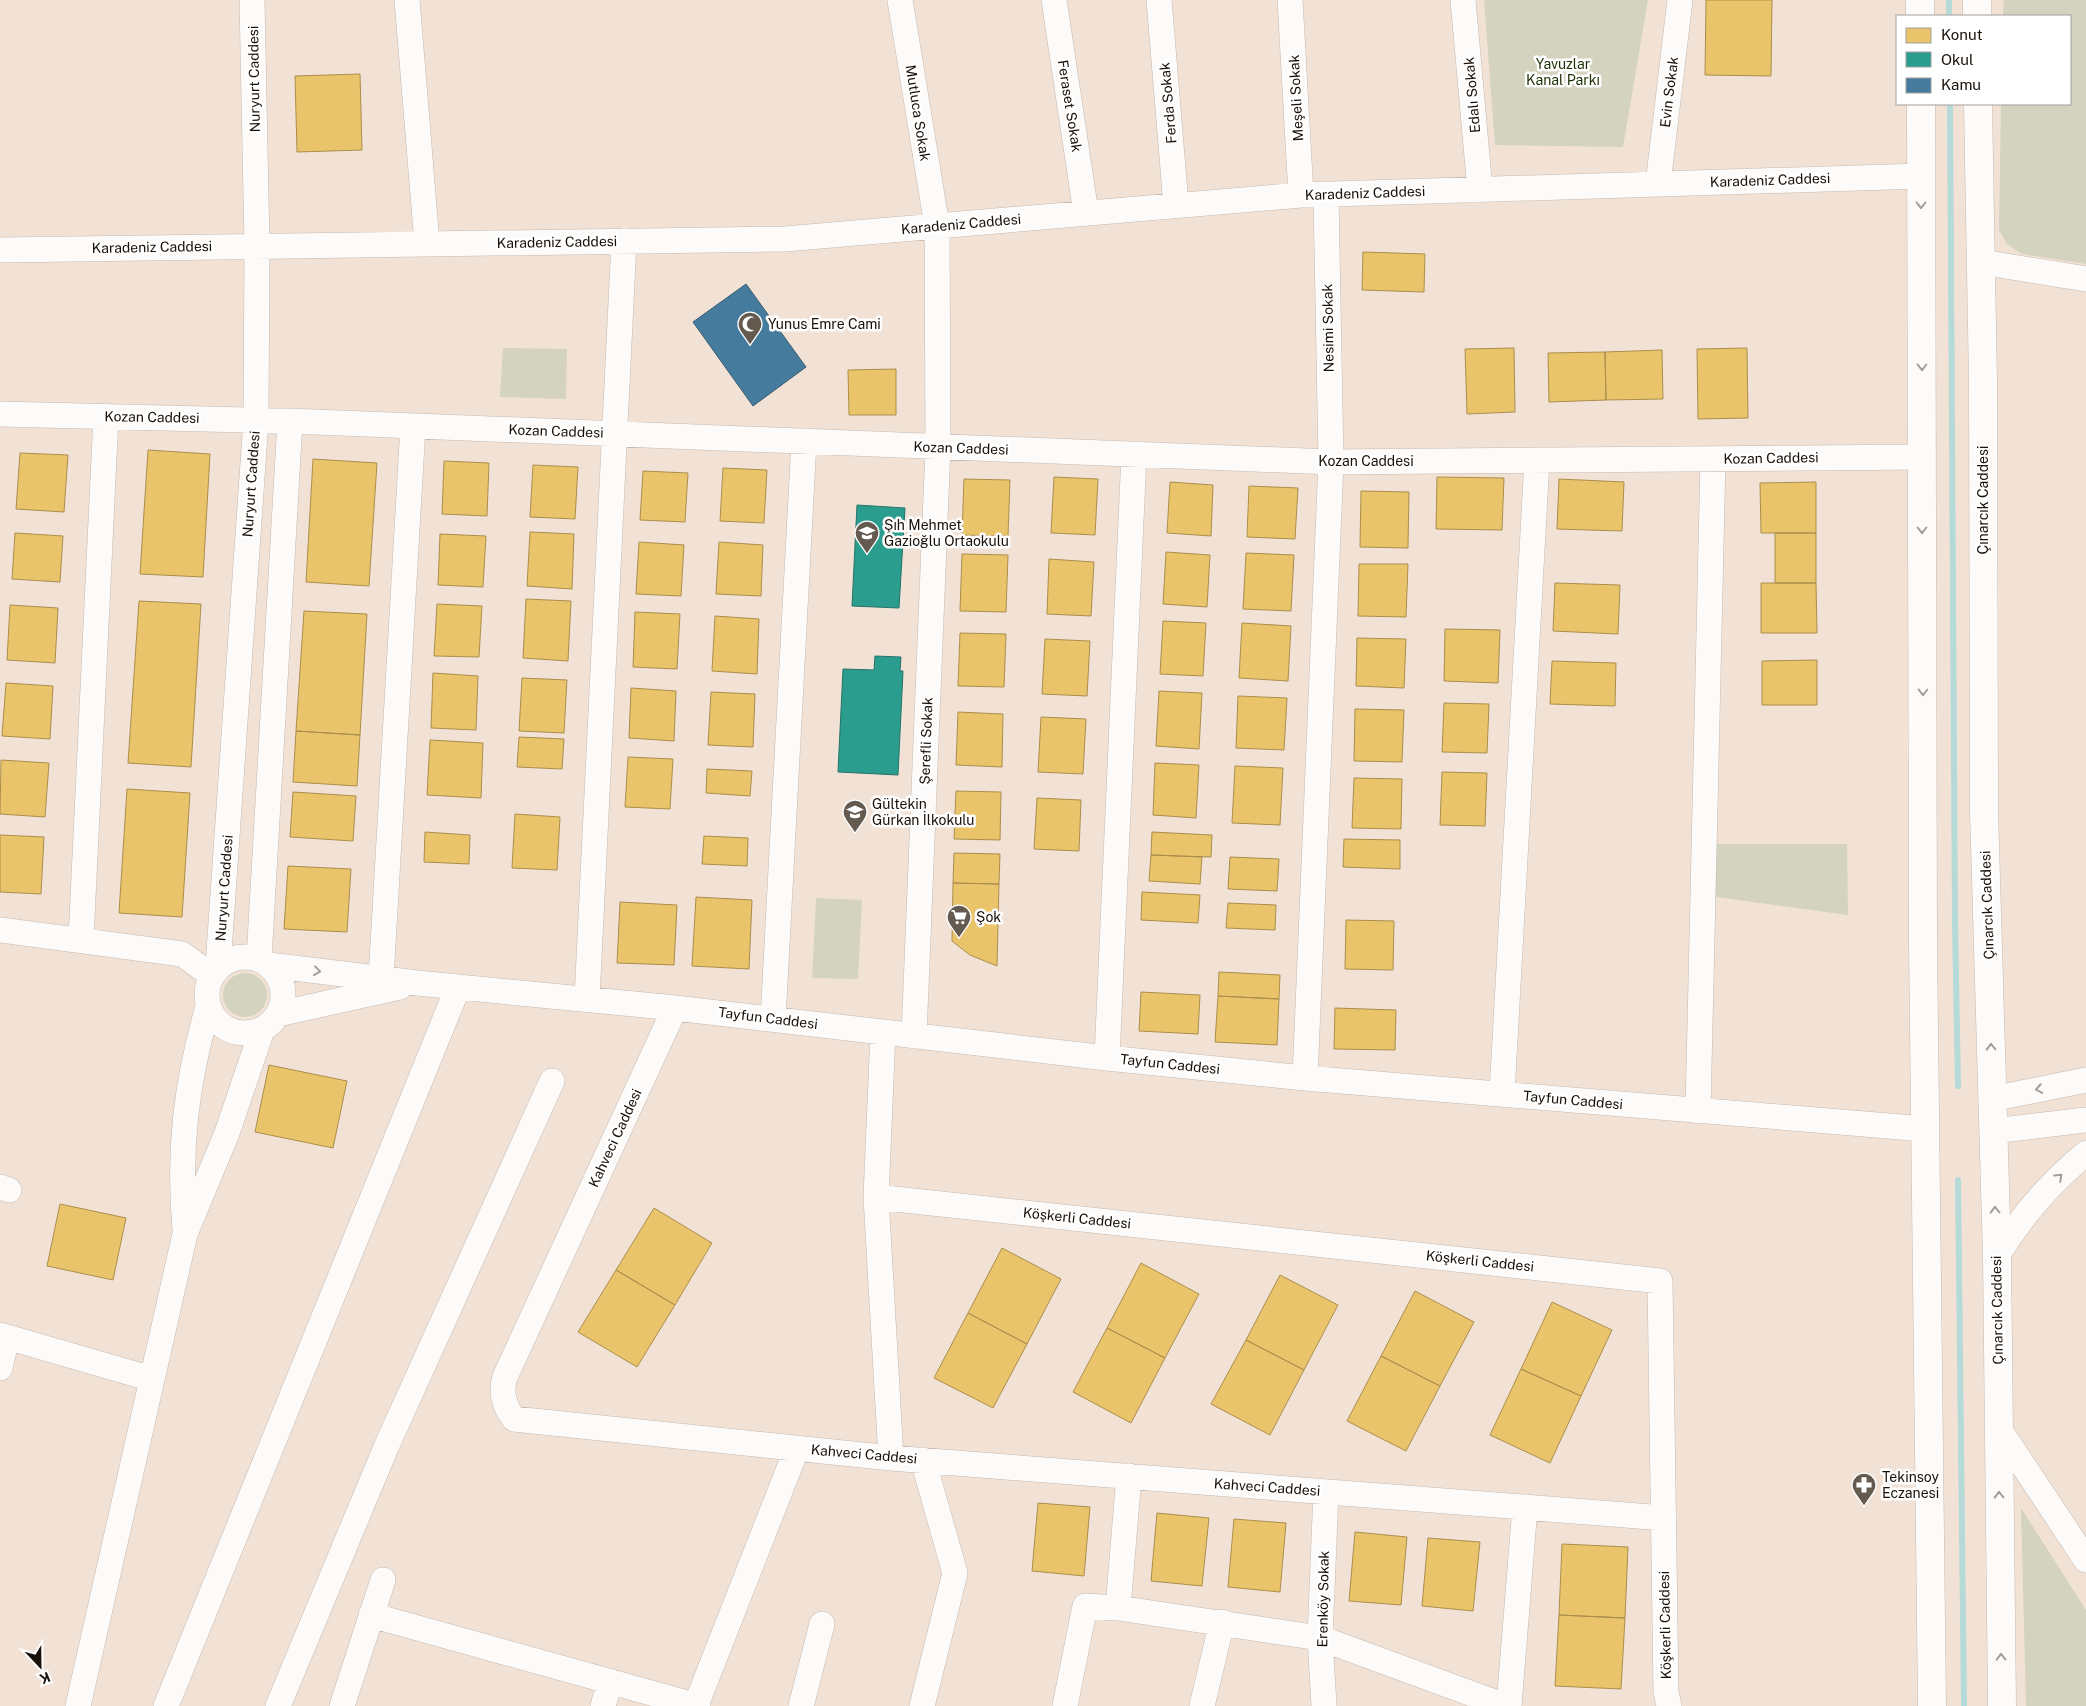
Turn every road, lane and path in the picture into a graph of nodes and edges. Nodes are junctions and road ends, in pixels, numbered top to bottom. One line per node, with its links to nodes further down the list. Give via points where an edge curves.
1 (252, 0): 25 (street, Nuryurt Caddesi)
2 (407, 0): 24 (street)
3 (900, 0): 22 (street, Mutluca Sokak)
4 (1054, 0): 21 (street, Feraset Sokak)
5 (1159, 0): 20 (street, Ferda Sokak)
6 (1290, 0): 18 (street, Meşeli Sokak)
7 (1463, 0): 17 (street, Edalı Sokak)
8 (1680, 0): 16 (street, Evin Sokak)
9 (1920, 0): 11 (main road)
10 (1977, 0): 12 (main road)
11 (1920, 15)
12 (1977, 15)
13 (1921, 105): 15 (main road)
14 (1978, 105): 27 (main road, Çınarcık Caddesi)
15 (1921, 176): 16 (street, Karadeniz Caddesi); 38 (main road, one-way to 38)
16 (1658, 184): 17 (street, Karadeniz Caddesi)
17 (1480, 190): 19 (street, Karadeniz Caddesi)
18 (1301, 195): 19 (street, Karadeniz Caddesi); 20 (street, Karadeniz Caddesi)
19 (1326, 195): 41 (street, Nesimi Sokak)
20 (1176, 205): 21 (street, Karadeniz Caddesi)
21 (1086, 213): 22 (street, Karadeniz Caddesi)
22 (937, 226): 23 (street, Karadeniz Caddesi, via 785,239); 36 (street, Mutluca Sokak)
23 (624, 241): 24 (street, Karadeniz Caddesi); 34 (street)
24 (427, 243): 25 (street, Karadeniz Caddesi)
25 (257, 246): 26 (street, Karadeniz Caddesi); 31 (street, Nuryurt Caddesi)
26 (0, 250)
27 (1981, 262): 28 (street); 61 (main road, Çınarcık Caddesi, one-way to 27, via 1984,810)
28 (2086, 279)
29 (0, 414): 30 (street, Kozan Caddesi)
30 (106, 416): 31 (street, Kozan Caddesi); 43 (street)
31 (256, 420): 32 (street, Kozan Caddesi); 45 (street, Nuryurt Caddesi)
32 (290, 421): 33 (street, Kozan Caddesi); 44 (street)
33 (413, 426): 34 (street, Kozan Caddesi); 46 (street)
34 (614, 434): 35 (street, Kozan Caddesi); 49 (street)
35 (804, 441): 36 (street, Kozan Caddesi); 52 (street)
36 (938, 447): 37 (street, Kozan Caddesi); 55 (street, Şerefli Sokak)
37 (1134, 454): 41 (street, Kozan Caddesi); 56 (street)
38 (1922, 457): 39 (street, Kozan Caddesi); 64 (main road, one-way to 64)
39 (1713, 459): 40 (street, Kozan Caddesi); 62 (street)
40 (1537, 460): 41 (street, Kozan Caddesi); 60 (street)
41 (1330, 462): 57 (street, Nesimi Sokak)
42 (0, 930): 43 (street)
43 (81, 940): 45 (street, via 182,954)
44 (264, 962): 45 (street, via 249,956 238,957); 46 (street, Tayfun Caddesi, one-way to 46); 53 (street, via 282,983 284,993 282,1004)
45 (215, 971): 50 (street, via 206,996)
46 (381, 979): 47 (street, Tayfun Caddesi)
47 (417, 983): 48 (street, Tayfun Caddesi); 53 (street)
48 (458, 987): 49 (street, Tayfun Caddesi); 92 (street)
49 (587, 999): 51 (street, Tayfun Caddesi)
50 (208, 1008): 53 (street, via 230,1031 252,1033); 68 (street, via 189,1081 184,1119 182,1186)
51 (675, 1008): 52 (street, Tayfun Caddesi); 74 (street, Kahveci Caddesi, via 505,1377 504,1400 514,1419)
52 (773, 1019): 54 (street, Tayfun Caddesi)
53 (270, 1022): 68 (street)
54 (883, 1032): 55 (street, Tayfun Caddesi); 67 (street)
55 (914, 1036): 56 (street, Tayfun Caddesi)
56 (1107, 1058): 57 (street, Tayfun Caddesi)
57 (1305, 1078): 60 (street, Tayfun Caddesi)
58 (2086, 1080): 61 (street, one-way to 61)
59 (552, 1081): 93 (street, via 387,1445)
60 (1502, 1094): 62 (street, Tayfun Caddesi)
61 (1992, 1099): 65 (main road, Çınarcık Caddesi)
62 (1698, 1110): 64 (street, Tayfun Caddesi)
63 (2086, 1120): 65 (street)
64 (1925, 1129): 105 (main road)
65 (1993, 1131): 69 (main road, Çınarcık Caddesi, one-way to 65)
66 (2086, 1153): 69 (street, one-way to 66, via 2043,1192)
67 (876, 1196): 75 (street); 80 (street, Köşkerli Caddesi, via 1660,1281)
68 (185, 1234): 72 (street)
69 (1997, 1256): 73 (main road, Çınarcık Caddesi)
70 (4, 1336): 71 (street); 72 (street)
71 (0, 1368)
72 (152, 1379): 91 (street)
73 (1999, 1429): 81 (street); 106 (main road, Çınarcık Caddesi, one-way to 73)
74 (798, 1448): 75 (street, Kahveci Caddesi); 96 (street)
75 (891, 1458): 76 (street, Kahveci Caddesi)
76 (923, 1460): 77 (street, Kahveci Caddesi); 98 (street, via 955,1573)
77 (1129, 1476): 78 (street, Kahveci Caddesi); 84 (street)
78 (1326, 1492): 79 (street, Kahveci Caddesi); 88 (street, Erenköy Sokak)
79 (1525, 1507): 80 (street, Kahveci Caddesi); 103 (street)
80 (1664, 1518): 104 (street, Köşkerli Caddesi, via 1666,1692)
81 (2077, 1527): 82 (street)
82 (2086, 1560)
83 (383, 1580): 85 (street)
84 (1118, 1608): 86 (street); 99 (street, via 1085,1606)
85 (371, 1615): 89 (street); 94 (street)
86 (1222, 1622): 88 (street); 100 (street)
87 (822, 1624): 97 (street)
88 (1320, 1638): 90 (street); 101 (street, Erenköy Sokak)
89 (610, 1681): 95 (street); 96 (street)
90 (1481, 1702): 102 (street)
91 (78, 1706)
92 (166, 1706)
93 (278, 1706)
94 (342, 1706)
95 (603, 1706)
96 (697, 1706)
97 (801, 1706)
98 (922, 1706)
99 (1065, 1706)
100 (1202, 1706)
101 (1324, 1706)
102 (1505, 1706)
103 (1509, 1706)
104 (1669, 1706)
105 (1932, 1706)
106 (2002, 1706)

